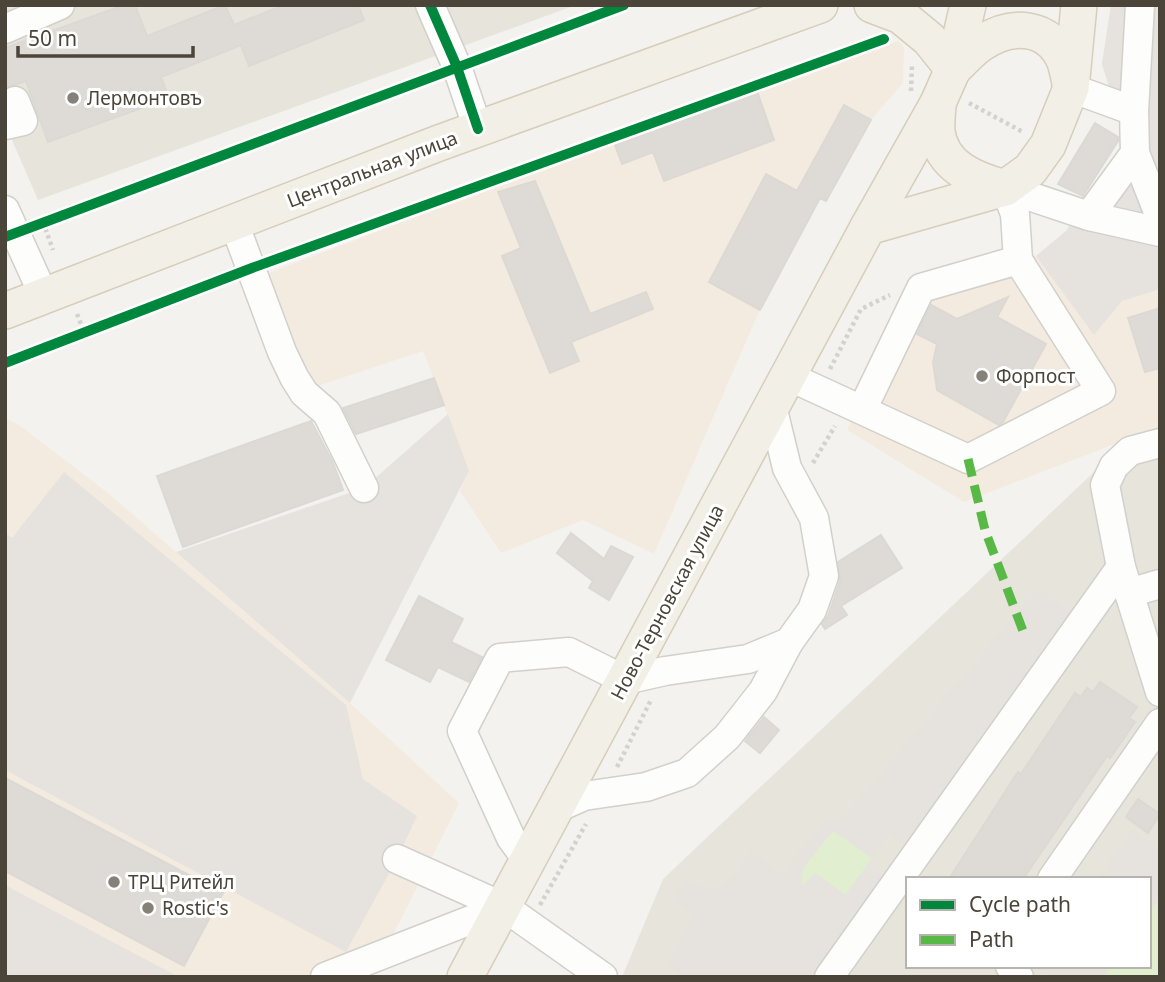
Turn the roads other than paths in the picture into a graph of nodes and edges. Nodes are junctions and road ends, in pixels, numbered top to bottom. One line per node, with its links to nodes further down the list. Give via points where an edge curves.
1 (60, 5): 8 (street)
2 (430, 5): 12 (street)
3 (820, 5): 12 (main road, Центральная улица)
4 (872, 5): 9 (main road, via 901,16 929,39)
5 (968, 5): 9 (main road)
6 (1079, 5): 10 (main road)
7 (1140, 5): 11 (street)
8 (5, 29)
9 (945, 88): 10 (main road, via 980,44 1018,29 1038,33 1053,44); 14 (main road, via 937,131 942,148 953,164 979,181); 19 (main road, Ново-Терновская улица)
10 (1072, 88): 11 (street); 14 (main road, via 1048,145 1030,170)
11 (1133, 111): 13 (street)
12 (478, 129): 18 (main road, Центральная улица)
13 (1135, 153): 15 (street); 16 (street)
14 (1005, 188): 15 (street); 19 (main road); 21 (street, via 1015,214)
15 (1089, 216): 20 (street)
16 (1160, 216)
17 (10, 221): 22 (street)
18 (234, 223): 22 (main road, Центральная улица); 27 (street, via 294,377 327,413)
19 (868, 227): 24 (main road, Ново-Терновская улица)
20 (1160, 232)
21 (1018, 260): 25 (street, via 921,288); 25 (street, via 1101,391 968,459)
22 (44, 296): 23 (main road, Центральная улица)
23 (5, 311)
24 (793, 391): 25 (street); 30 (street, via 787,468 814,518 824,576 812,610); 31 (main road, Ново-Терновская улица)
25 (855, 407)
26 (1160, 443): 28 (street, via 1130,451 1114,466 1105,485)
27 (364, 488)
28 (1125, 580): 29 (street); 32 (street); 42 (street)
29 (1160, 584)
30 (789, 642): 31 (street, via 748,659); 34 (street, via 763,691 727,737 687,773 646,788 584,796)
31 (625, 680): 34 (main road, Ново-Терновская улица); 36 (street, via 569,652 500,658 463,731 511,838)
32 (1160, 692)
33 (1160, 723): 37 (street)
34 (557, 808): 36 (main road, Ново-Терновская улица)
35 (397, 859): 38 (street)
36 (528, 861): 38 (main road, Ново-Терновская улица)
37 (1053, 877)
38 (516, 916): 39 (street); 40 (main road, Ново-Терновская улица); 41 (street)
39 (325, 977)
40 (465, 977)
41 (603, 977)
42 (829, 977)

